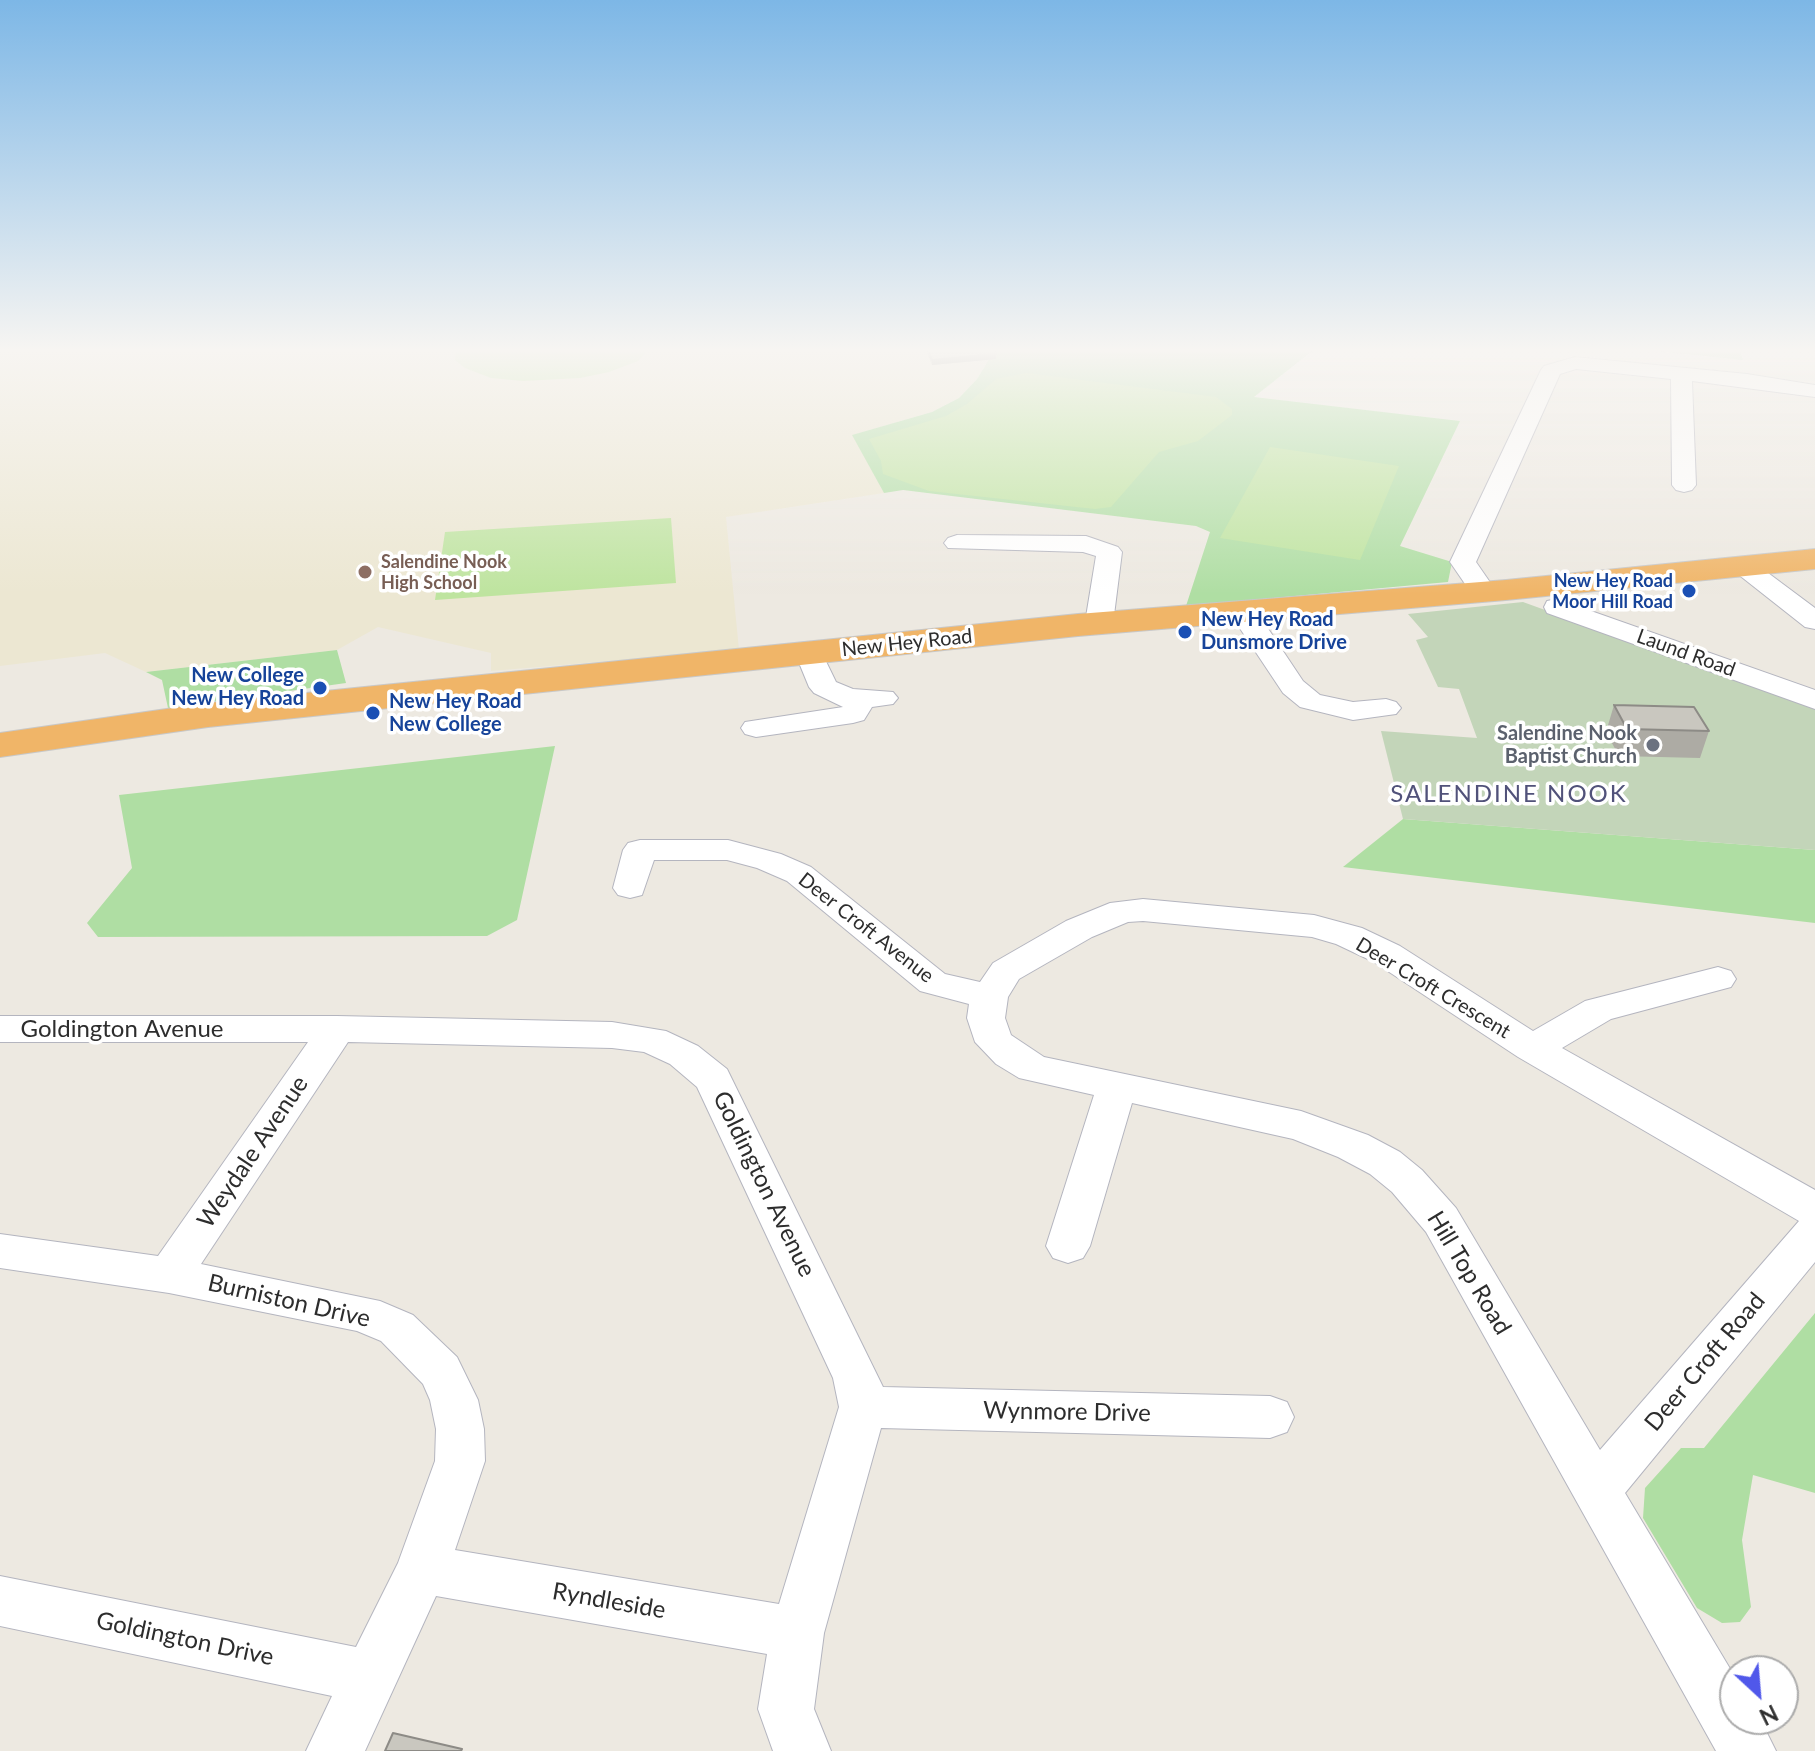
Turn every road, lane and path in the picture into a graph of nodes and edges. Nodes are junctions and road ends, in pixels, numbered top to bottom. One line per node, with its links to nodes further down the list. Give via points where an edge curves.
1 (1524, 430): 7 (street, via 1463,562)
2 (1683, 430): 3 (street)
3 (1684, 485)
4 (958, 542): 11 (street, via 1086,544 1109,552)
5 (1815, 559): 6 (highway, New Hey Road)
6 (1743, 566): 7 (highway, New Hey Road); 10 (street)
7 (1483, 591): 9 (highway, New Hey Road)
8 (1557, 607): 13 (street, Laund Road)
9 (1243, 612): 11 (highway, New Hey Road); 14 (street, via 1293,687 1310,701 1353,711)
10 (1815, 621)
11 (1099, 623): 12 (highway, New Hey Road)
12 (809, 653): 15 (street, via 824,687 849,698 873,698 853,714); 16 (highway, New Hey Road, via 208,715)
13 (1815, 700)
14 (1386, 708)
15 (756, 728)
16 (0, 745)
17 (630, 888): 19 (street, Deer Croft Avenue, via 640,850 728,850 769,861 799,874 933,983)
18 (1718, 979): 22 (street, via 1598,1010)
19 (989, 997): 22 (street, Deer Croft Crescent, via 1006,971 1122,911 1314,926 1387,954); 23 (street, Hill Top Road, via 986,1018 994,1042 1010,1055 1033,1068)
20 (0, 1029): 21 (street, Goldington Avenue)
21 (337, 1029): 28 (street, Weydale Avenue); 29 (street, Goldington Avenue, via 612,1035 652,1040 684,1055 713,1079 857,1378)
22 (1532, 1048): 24 (street, Deer Croft Crescent)
23 (1117, 1086): 26 (street); 31 (street, Hill Top Road, via 1301,1126 1353,1146 1407,1181 1441,1220)
24 (1815, 1210)
25 (1815, 1232): 31 (street, Deer Croft Road)
26 (1068, 1246)
27 (0, 1251): 28 (street, Burniston Drive)
28 (169, 1275): 32 (street, Burniston Drive, via 364,1314 397,1328 440,1371 454,1400 460,1461)
29 (863, 1407): 30 (street, Wynmore Drive); 34 (street)
30 (1270, 1417)
31 (1595, 1492): 38 (street, Hill Top Road)
32 (422, 1569): 34 (street, Ryndleside); 35 (street, Burniston Drive)
33 (0, 1601): 35 (street, Goldington Drive)
34 (797, 1633): 37 (street, via 786,1709)
35 (370, 1677): 36 (street, Burniston Drive)
36 (335, 1751)
37 (802, 1751)
38 (1747, 1751)

